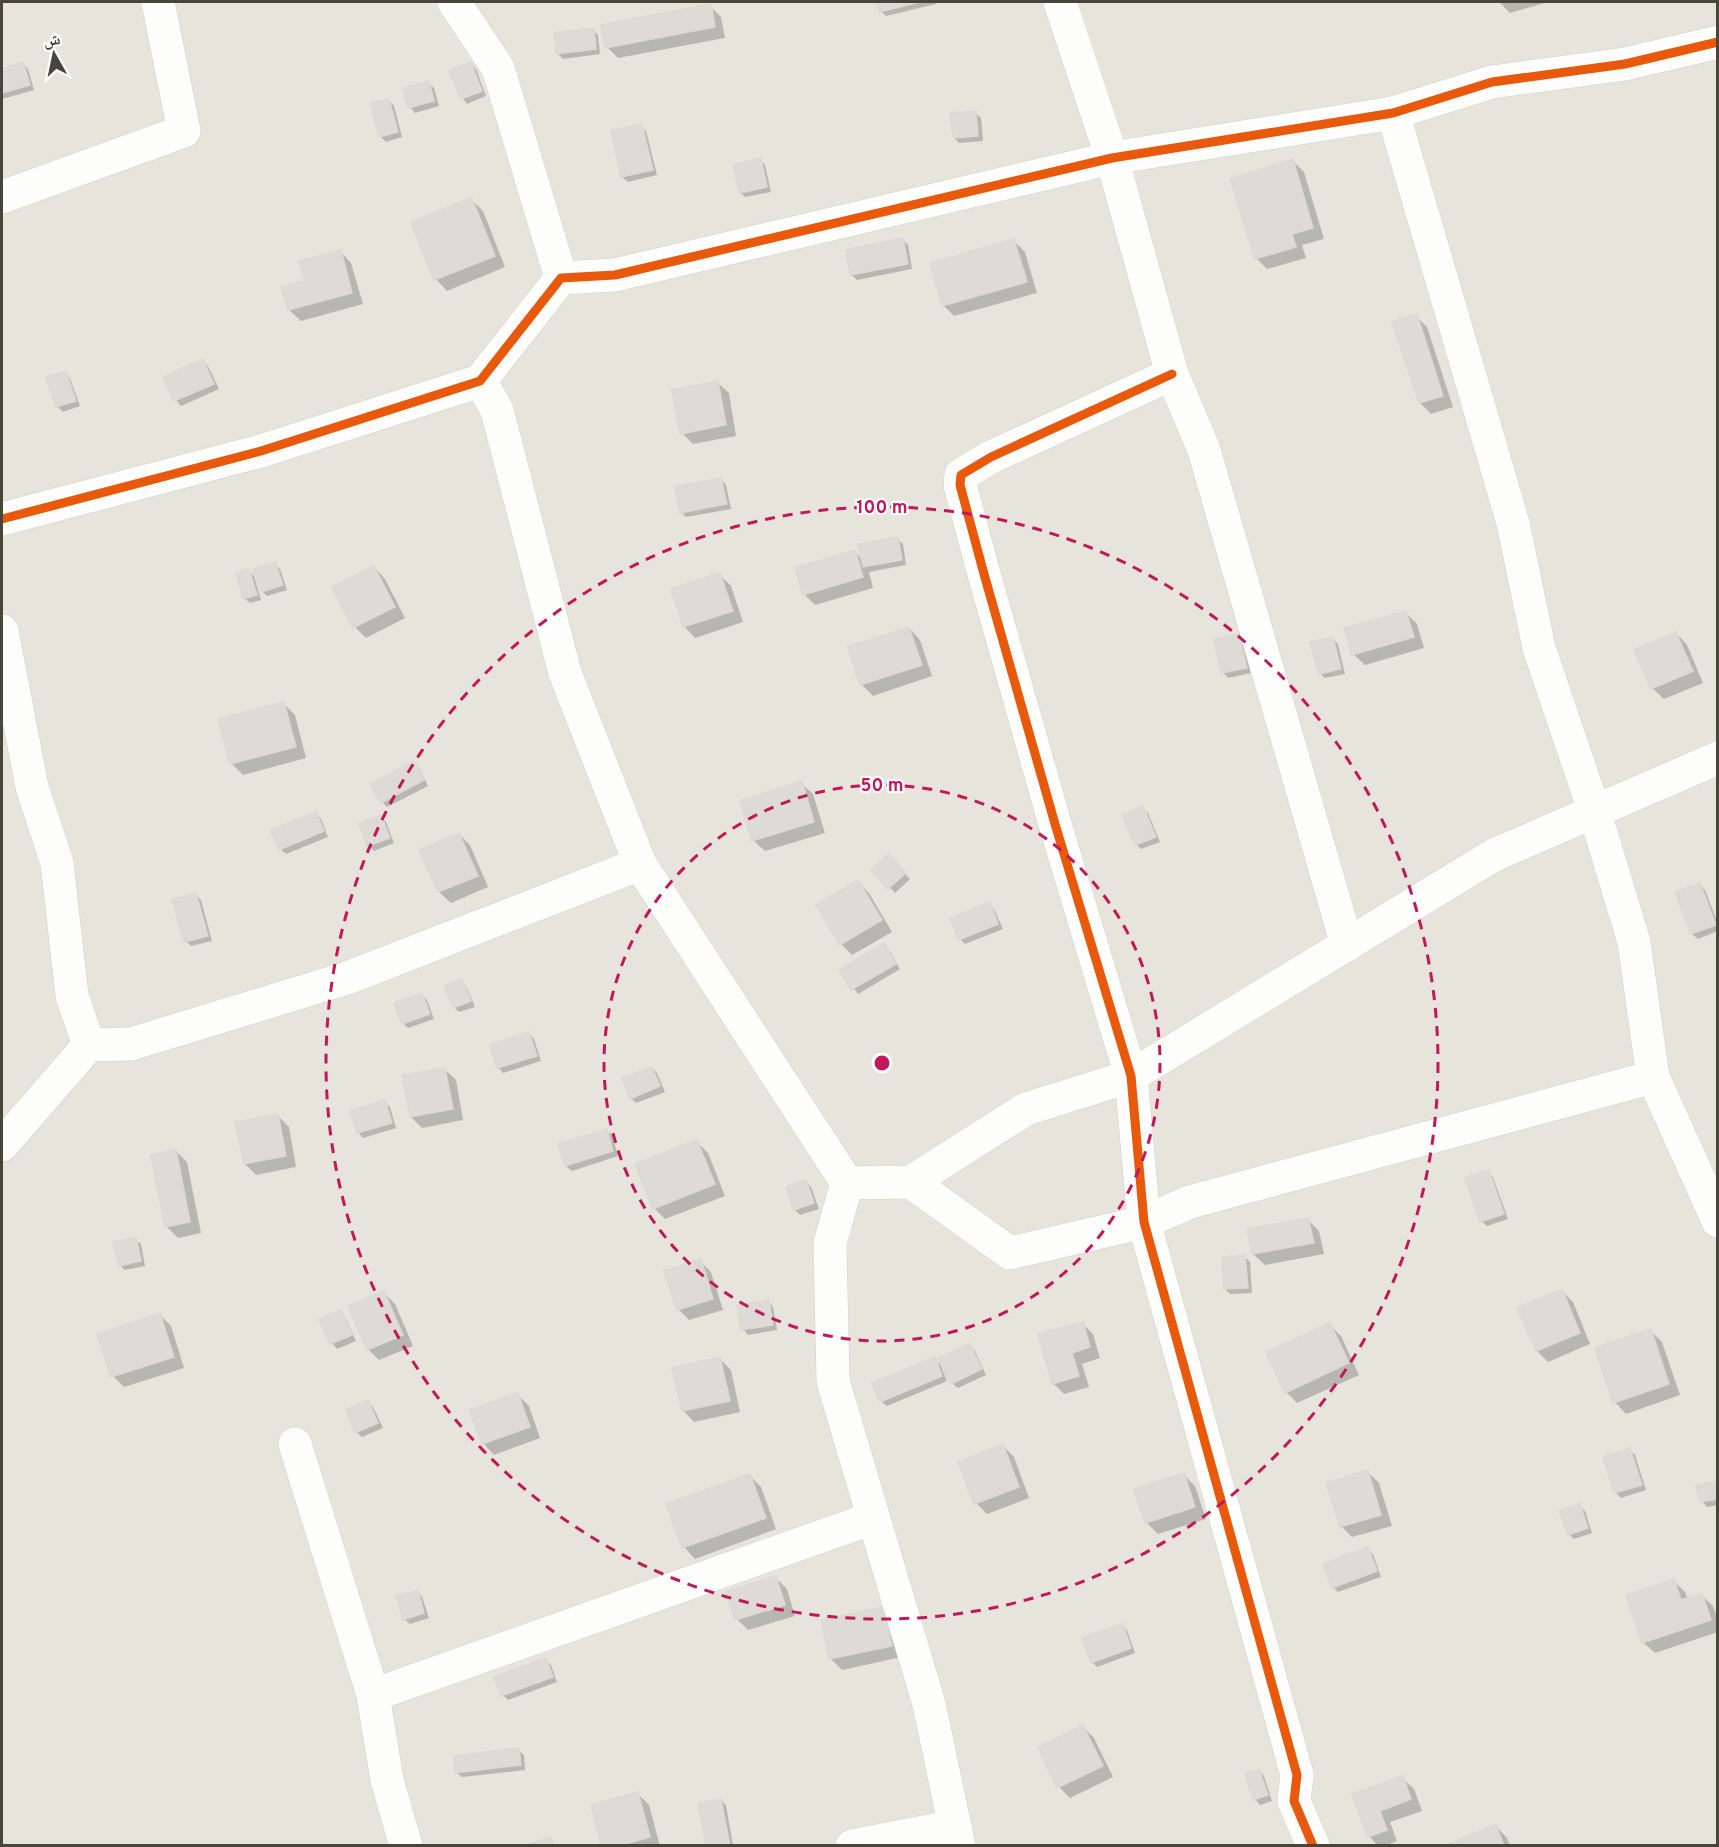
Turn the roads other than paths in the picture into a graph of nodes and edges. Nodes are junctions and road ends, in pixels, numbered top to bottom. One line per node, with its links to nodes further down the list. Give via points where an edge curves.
1 (158, 2): 7 (street, via 184,131)
2 (454, 2): 8 (street, via 498,68)
3 (1060, 2): 6 (street)
4 (1718, 42): 5 (street, via 1625,64 1492,82)
5 (1393, 114): 6 (street); 14 (street, via 1513,523 1539,648)
6 (1112, 158): 8 (street, via 615,275); 9 (street)
7 (2, 197)
8 (561, 278): 10 (street)
9 (1172, 374): 16 (street, via 1204,450); 18 (street, via 991,458 961,475 960,485)
10 (480, 381): 11 (street, via 261,451); 15 (street, via 497,410 565,673)
11 (2, 519)
12 (2, 632): 17 (street, via 32,787 57,863 72,996)
13 (1718, 758): 14 (street)
14 (1595, 813): 16 (street, via 1494,855); 19 (street, via 1634,942)
15 (640, 864): 17 (street, via 347,978 131,1044); 22 (street)
16 (1347, 945): 18 (street)
17 (89, 1045): 20 (street)
18 (1131, 1076): 21 (street, via 1026,1109); 24 (street)
19 (1653, 1077): 23 (street); 24 (street, via 1190,1202)
20 (2, 1144)
21 (911, 1182): 22 (street); 24 (street, via 1010,1253)
22 (847, 1183): 26 (street, via 830,1243 833,1381)
23 (1718, 1221)
24 (1144, 1222): 31 (street, via 1297,1775 1294,1801)
25 (295, 1444): 27 (street)
26 (873, 1518): 27 (street); 28 (street, via 929,1704)
27 (373, 1695): 29 (street, via 387,1780)
28 (957, 1836): 30 (street)
29 (406, 1845)
30 (852, 1845)
31 (1313, 1845)

